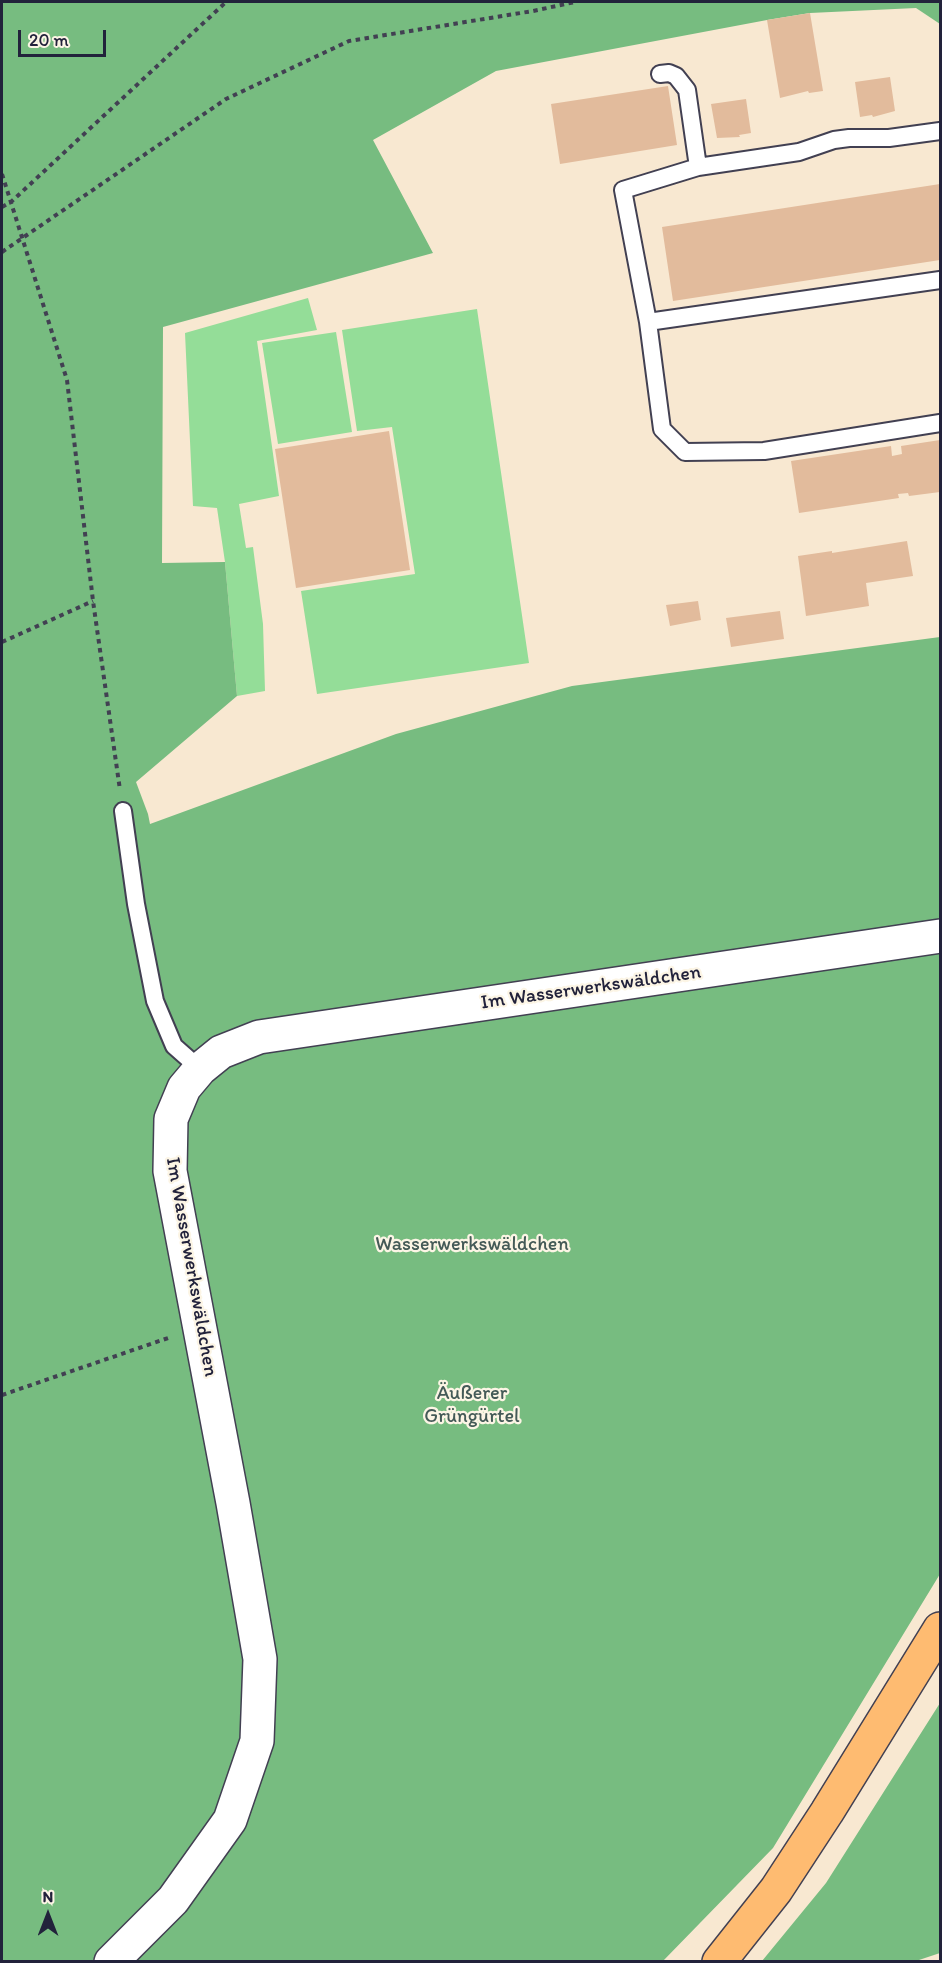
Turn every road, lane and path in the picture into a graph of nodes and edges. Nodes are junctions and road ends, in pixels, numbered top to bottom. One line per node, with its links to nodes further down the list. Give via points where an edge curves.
1 (226, 2): 7 (path)
2 (575, 2): 9 (path, via 349,41 226,99)
3 (660, 74): 5 (lane, via 676,76 687,90)
4 (940, 131): 5 (lane, via 834,140 799,152)
5 (698, 167): 12 (lane, via 623,190)
6 (2, 174): 7 (path)
7 (11, 202): 8 (path); 9 (path)
8 (2, 207)
9 (22, 237): 10 (path); 14 (path, via 67,380)
10 (2, 252)
11 (940, 280): 12 (lane)
12 (648, 322): 13 (lane, via 662,429 685,452 764,451)
13 (940, 423)
14 (93, 601): 15 (path); 16 (path)
15 (2, 642)
16 (123, 811): 18 (lane, via 155,1001 174,1046)
17 (940, 936): 18 (street, Im Wasserwerkswäldchen, via 259,1037 221,1052)
18 (200, 1069): 19 (street, Im Wasserwerkswäldchen, via 184,1088 171,1119 171,1171)
19 (200, 1327): 20 (path); 22 (street, Im Wasserwerkswäldchen, via 260,1659 257,1741 230,1820 173,1900)
20 (2, 1395)
21 (940, 1629): 23 (highway, via 776,1890)
22 (111, 1962)
23 (719, 1962)

